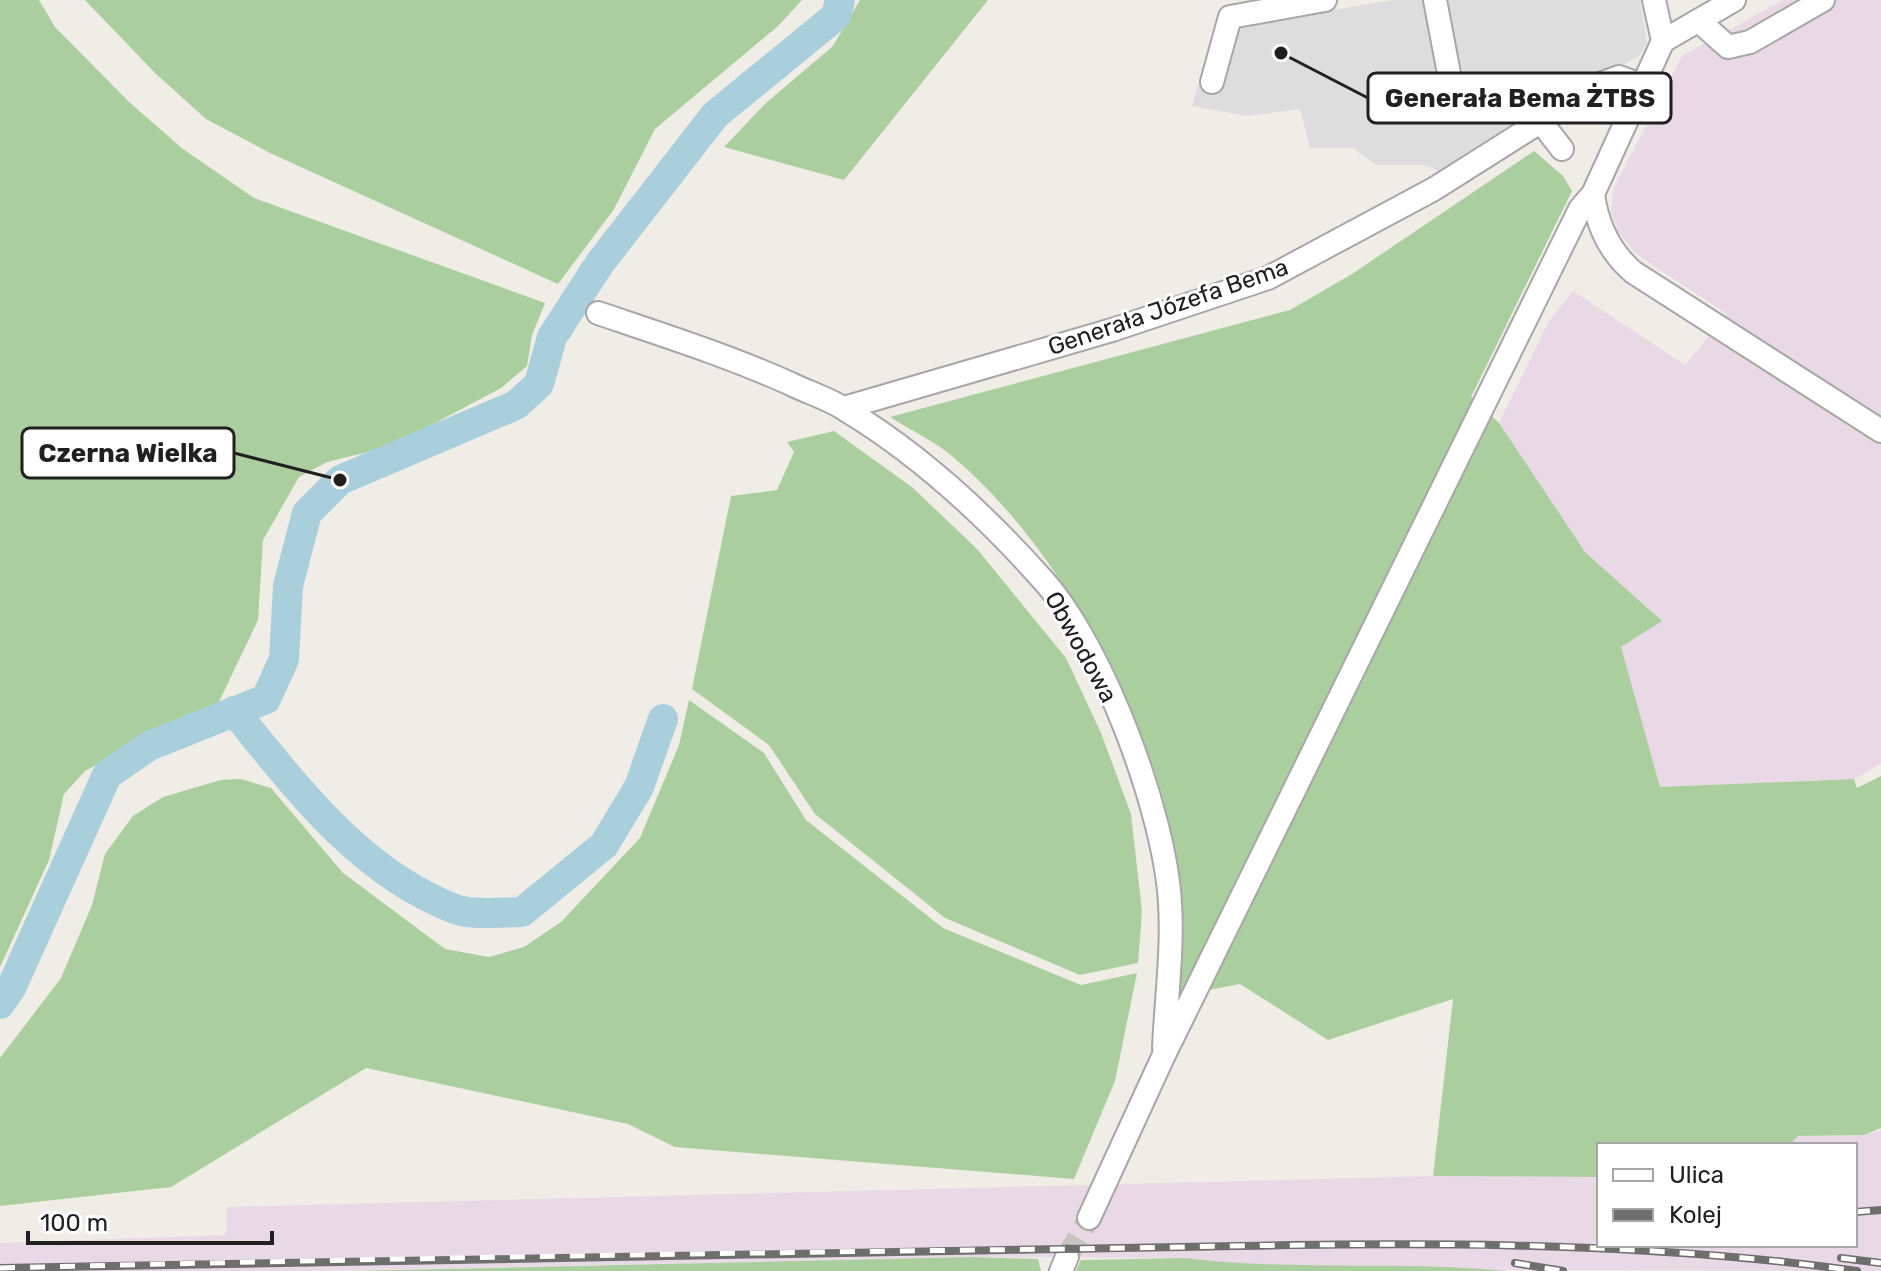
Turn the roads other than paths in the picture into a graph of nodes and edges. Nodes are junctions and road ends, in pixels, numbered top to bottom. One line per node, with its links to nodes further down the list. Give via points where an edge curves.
1 (1325, 0): 8 (street, via 1230,17)
2 (1435, 0): 10 (street)
3 (1654, 0): 7 (street)
4 (1734, 0): 6 (street)
5 (1823, 0): 6 (street, via 1750,42 1728,47)
6 (1699, 21): 7 (street)
7 (1663, 41): 9 (street)
8 (1212, 82)
9 (1641, 85): 11 (street, Generała Józefa Bema, via 1619,77); 13 (street)
10 (1455, 105)
11 (1541, 122): 12 (street); 15 (street, Generała Józefa Bema, via 1434,189 1268,278)
12 (1562, 149)
13 (1593, 194): 16 (street, via 1605,238 1633,272); 17 (street, via 1580,209)
14 (598, 313): 15 (street, Obwodowa, via 752,367)
15 (844, 408): 17 (street, Obwodowa, via 951,490 1044,581 1090,653 1129,736 1158,833 1170,903)
16 (1881, 431)
17 (1163, 1057): 18 (street, Obwodowa)
18 (1089, 1218)

